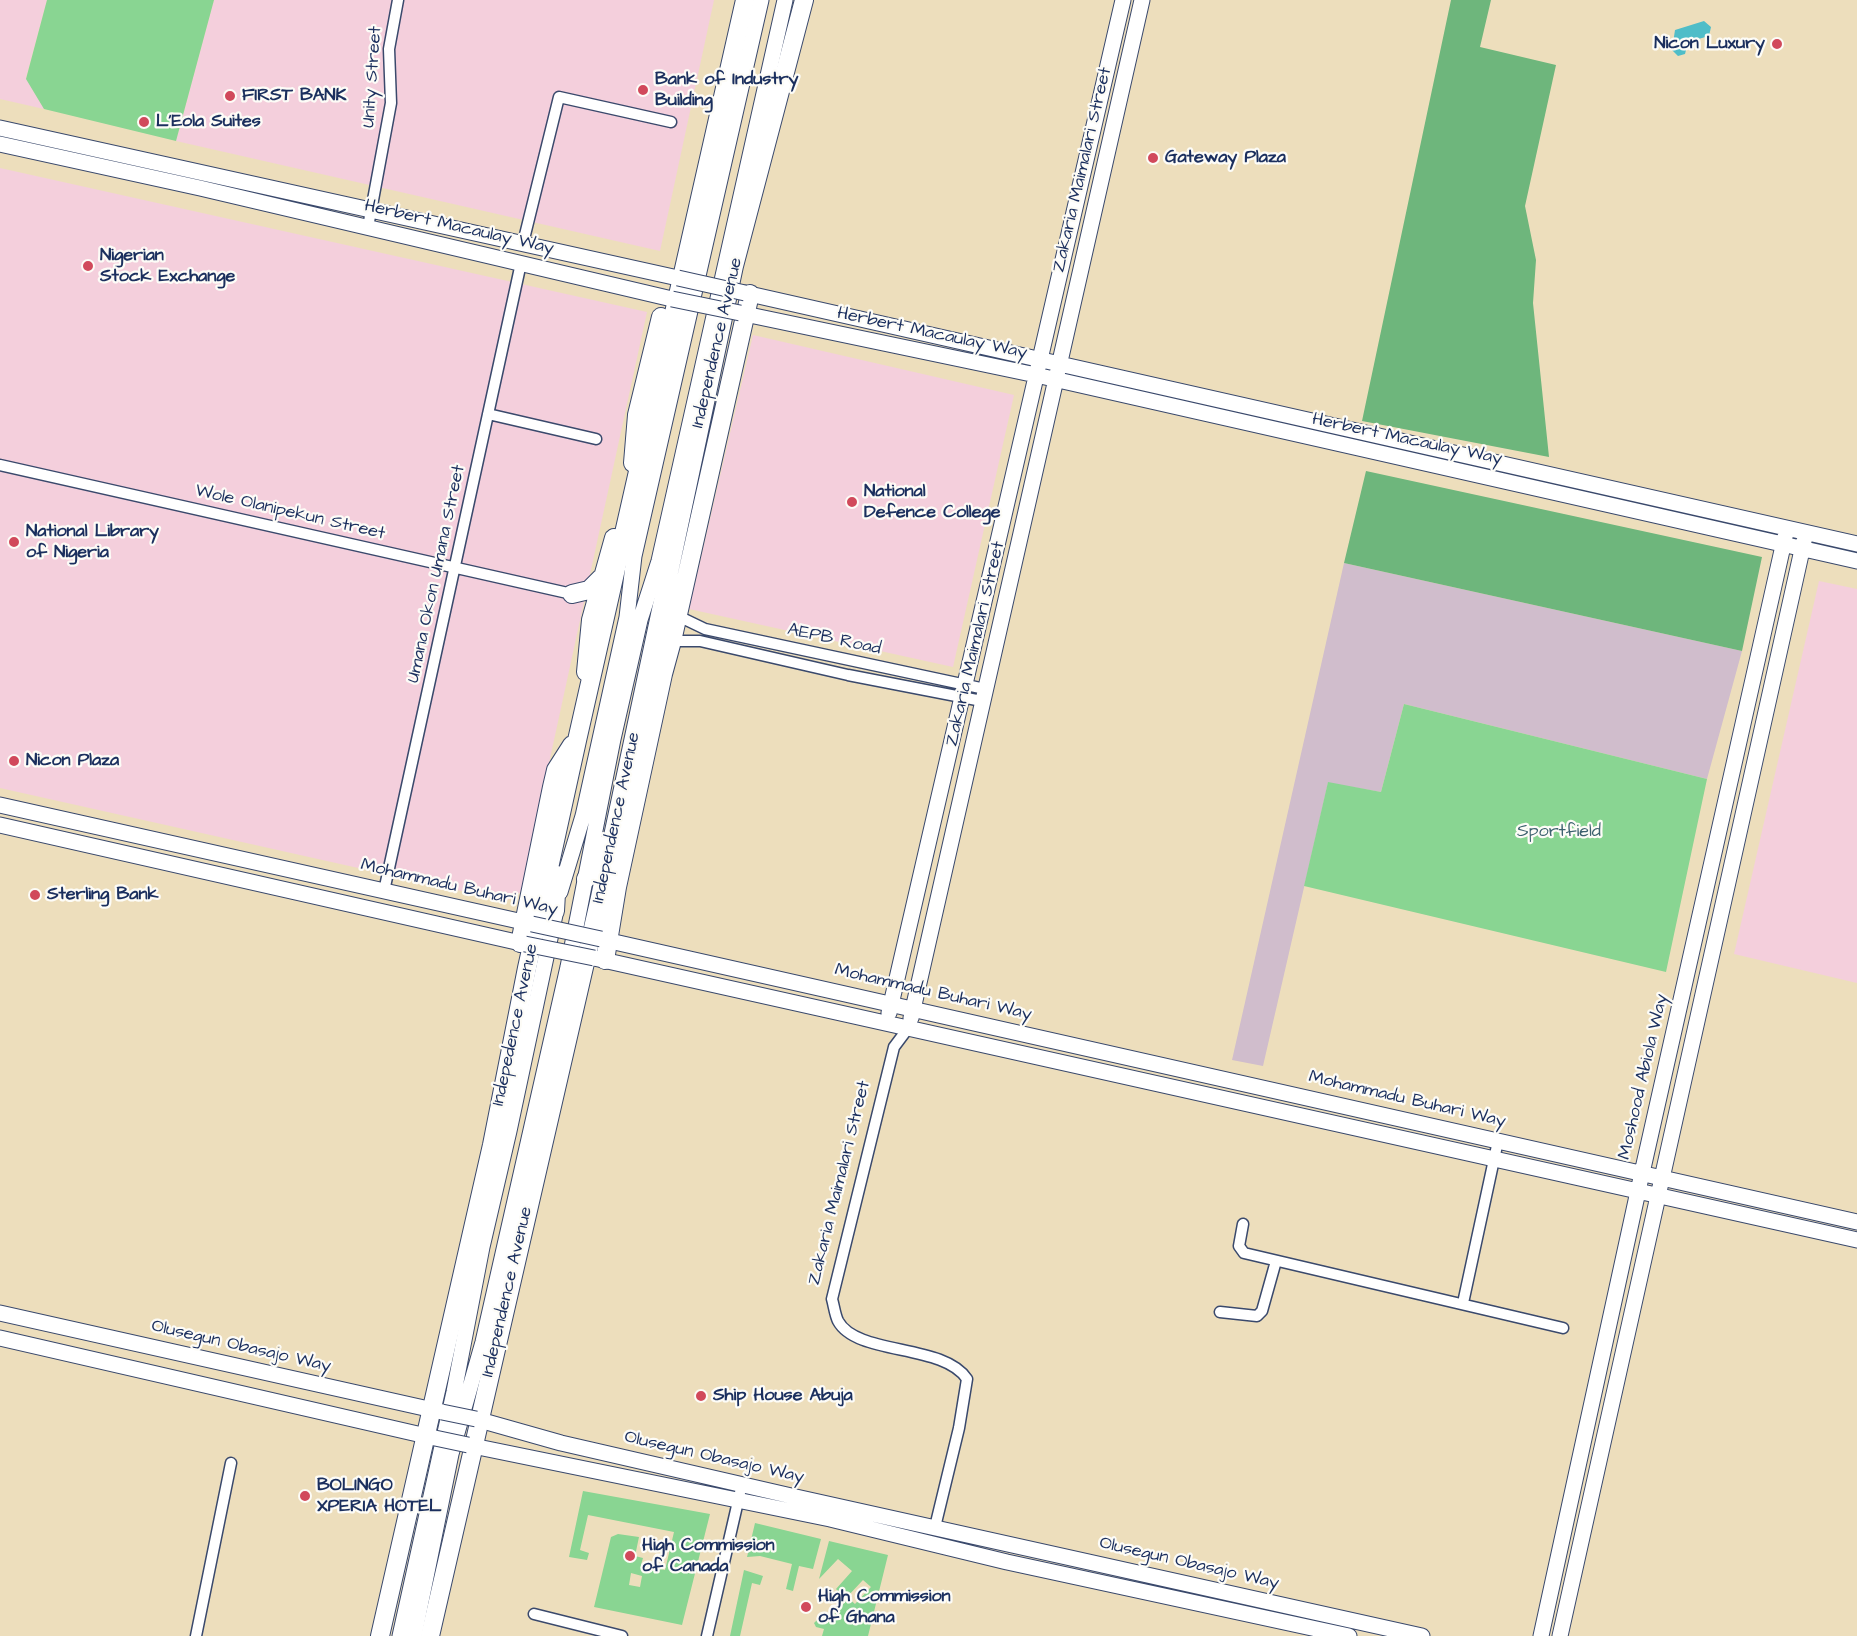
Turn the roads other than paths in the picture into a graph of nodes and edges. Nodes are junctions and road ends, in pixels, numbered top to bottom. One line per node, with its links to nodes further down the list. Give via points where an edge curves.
1 (398, 0): 12 (street, Unity Street, via 389,49 391,103)
2 (804, 0): 47 (main road, Independence Avenue, via 732,277)
3 (1123, 0): 7 (main road, Zakaria Maimalari Street)
4 (1142, 0): 8 (main road, Zakaria Maimalari Street)
5 (752, 5): 16 (main road, via 715,78); 27 (main road); 54 (main road, Independence Avenue, via 634,556 627,617 586,805)
6 (783, 6): 52 (main road, Independence Avenue, via 659,561 640,620 613,739)
7 (1113, 46): 8 (main road); 20 (main road, Zakaria Maimalari Street)
8 (1131, 49): 21 (main road, Zakaria Maimalari Street)
9 (671, 122): 14 (street, via 559,97)
10 (5, 129): 11 (street); 12 (main road, Herbert Macaulay Way)
11 (3, 149): 13 (main road, Herbert Macaulay Way)
12 (372, 208): 13 (street, Unity Street); 14 (main road, Herbert Macaulay Way)
13 (368, 227): 15 (main road, Herbert Macaulay Way)
14 (523, 243): 16 (main road, Herbert Macaulay Way)
15 (520, 263): 18 (main road, Herbert Macaulay Way); 24 (street, Umana Okon Umana Street)
16 (674, 277): 17 (main road, Herbert Macaulay Way, bridge); 18 (main road)
17 (747, 293): 19 (main road); 20 (main road, Herbert Macaulay Way)
18 (669, 298): 19 (main road, Herbert Macaulay Way, bridge); 27 (main road, via 637,414)
19 (743, 314): 22 (main road, Herbert Macaulay Way); 38 (main road)
20 (1040, 359): 21 (main road, Herbert Macaulay Way); 22 (main road, Zakaria Maimalari Street)
21 (1059, 363): 23 (main road, Zakaria Maimalari Street); 29 (main road, Herbert Macaulay Way)
22 (1036, 375): 23 (main road, Herbert Macaulay Way); 41 (main road, Zakaria Maimalari Street)
23 (1055, 380): 32 (main road, Herbert Macaulay Way); 42 (main road, Zakaria Maimalari Street)
24 (489, 414): 25 (street); 35 (street, Umana Okon Umana Street)
25 (596, 438)
26 (0, 465): 35 (street, Wole Olanipekun Street)
27 (634, 496): 28 (main road)
28 (630, 514): 36 (main road, via 614,538); 43 (main road)
29 (1787, 528): 30 (main road, Herbert Macaulay Way); 32 (main road, Moshood Abiola Way)
30 (1806, 532): 31 (main road, Herbert Macaulay Way); 33 (main road)
31 (1857, 544)
32 (1783, 545): 33 (main road, Herbert Macaulay Way); 48 (main road, Moshood Abiola Way)
33 (1802, 549): 34 (main road, Herbert Macaulay Way); 49 (main road)
34 (1857, 561)
35 (456, 567): 37 (street, Wole Olanipekun Street); 53 (street, Umana Okon Umana Street)
36 (601, 578): 37 (main road, via 586,592); 39 (main road)
37 (572, 594): 39 (main road, via 586,605)
38 (678, 616): 40 (main road); 41 (street, AEPB Road, via 705,629)
39 (591, 620): 43 (main road, via 586,647)
40 (672, 641): 41 (street, AEPB Road, via 700,641 848,675); 56 (main road)
41 (963, 691): 42 (street, AEPB Road); 59 (main road, Zakaria Maimalari Street)
42 (984, 695): 60 (main road, Zakaria Maimalari Street)
43 (586, 704): 44 (main road)
44 (578, 736): 54 (main road, via 560,819); 55 (main road, via 556,770)
45 (0, 805): 50 (main road, Mohammadu Buhari Way)
46 (0, 825): 51 (main road, Mohammadu Buhari Way)
47 (614, 829): 52 (main road); 80 (main road, Independence Avenue)
48 (1718, 843): 49 (main road); 66 (main road, Moshood Abiola Way)
49 (1735, 847): 67 (main road)
50 (210, 853): 51 (main road); 53 (main road, Mohammadu Buhari Way)
51 (205, 872): 57 (main road, Mohammadu Buhari Way)
52 (586, 879): 91 (main road, Independence Avenue, via 483,1342 451,1454)
53 (384, 891): 55 (main road, Mohammadu Buhari Way)
54 (549, 908): 79 (main road, Indepedence Avenue, via 492,1145); 94 (main road, Independence Avenue, via 512,1119)
55 (528, 924): 56 (main road, Mohammadu Buhari Way, bridge); 57 (main road)
56 (605, 940): 58 (main road); 59 (main road, Mohammadu Buhari Way)
57 (523, 943): 58 (main road, Mohammadu Buhari Way, bridge)
58 (600, 959): 61 (main road, Mohammadu Buhari Way)
59 (891, 1003): 60 (main road, Mohammadu Buhari Way); 61 (main road, Zakaria Maimalari Street)
60 (913, 1008): 62 (main road, Zakaria Maimalari Street); 64 (main road, Mohammadu Buhari Way)
61 (886, 1022): 62 (main road, Mohammadu Buhari Way); 63 (street)
62 (909, 1027): 63 (street, Zakaria Maimalari Street); 65 (main road, Mohammadu Buhari Way)
63 (894, 1047): 88 (street, Zakaria Maimalari Street, via 832,1299 838,1322 855,1337 934,1358 967,1379)
64 (1498, 1141): 65 (street); 66 (main road, Mohammadu Buhari Way)
65 (1494, 1158): 68 (main road, Mohammadu Buhari Way); 74 (street)
66 (1641, 1173): 67 (main road, Mohammadu Buhari Way); 68 (main road, Moshood Abiola Way)
67 (1662, 1177): 69 (main road); 70 (main road, Mohammadu Buhari Way)
68 (1638, 1190): 69 (main road, Mohammadu Buhari Way); 99 (main road, Moshood Abiola Way)
69 (1658, 1195): 72 (main road, Mohammadu Buhari Way); 100 (main road)
70 (1857, 1222)
71 (1243, 1224): 73 (street, via 1240,1249)
72 (1857, 1240)
73 (1276, 1261): 74 (street); 75 (street, via 1262,1311 1257,1316)
74 (1462, 1303): 77 (street)
75 (1220, 1312)
76 (0, 1313): 79 (main road, Olusegun Obasajo Way)
77 (1563, 1328)
78 (0, 1338): 81 (main road, Olusegun Obasajo Way)
79 (437, 1411): 80 (main road, Olusegun Obasajo Way, bridge); 81 (main road)
80 (477, 1419): 82 (main road, Olusegun Obasajo Way); 83 (main road, Independence Avenue)
81 (431, 1436): 83 (main road, Olusegun Obasajo Way, bridge); 93 (main road)
82 (561, 1443): 85 (main road); 86 (main road, Olusegun Obasajo Way)
83 (471, 1445): 85 (main road, Olusegun Obasajo Way); 91 (main road, Independence Avenue)
84 (231, 1463): 92 (street)
85 (557, 1463): 86 (main road, Olusegun Obasajo Way)
86 (740, 1492): 87 (main road, Olusegun Obasajo Way); 96 (street)
87 (869, 1520): 88 (main road, Olusegun Obasajo Way); 97 (main road, Olusegun Obasajo Way, via 1018,1564)
88 (936, 1527): 90 (main road, Olusegun Obasajo Way)
89 (534, 1614): 95 (street)
90 (1393, 1633): 98 (main road, Olusegun Obasajo Way)
91 (427, 1635)
92 (196, 1636)
93 (380, 1636)
94 (400, 1636)
95 (622, 1636)
96 (707, 1636)
97 (1349, 1636)
98 (1422, 1636)
99 (1541, 1636)
100 (1560, 1636)

